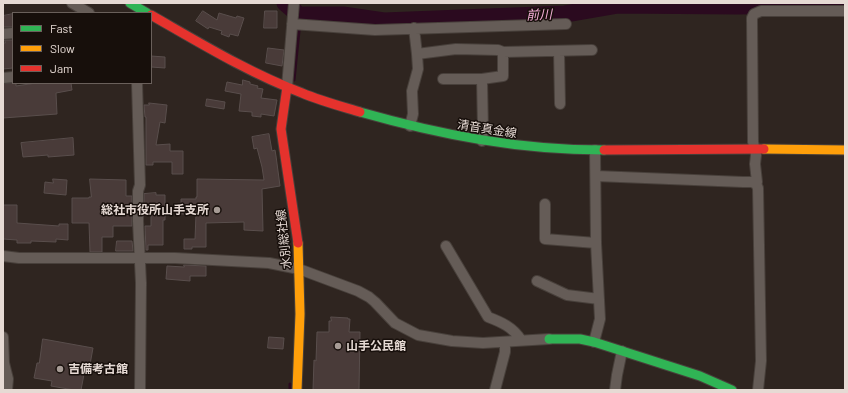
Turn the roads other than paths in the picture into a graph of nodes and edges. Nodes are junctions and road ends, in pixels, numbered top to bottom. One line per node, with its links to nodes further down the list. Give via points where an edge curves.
1 (72, 3): 3 (street)
2 (845, 10): 19 (street, via 761,11 754,14)
3 (87, 12)
4 (295, 15): 7 (street, via 375,30); 15 (street)
5 (152, 16): 15 (main road, 清音真金線, via 219,54)
6 (566, 24): 7 (street)
7 (414, 28): 11 (street)
8 (592, 50): 9 (street)
9 (559, 51): 10 (street); 16 (street)
10 (503, 52): 11 (street, via 456,49); 13 (street, via 503,76)
11 (416, 54): 17 (street, via 418,69 412,91)
12 (443, 78): 13 (street)
13 (482, 78): 18 (street)
14 (137, 84): 28 (street)
15 (287, 87): 17 (main road, 清音真金線); 29 (main road, 水別総社線, via 281,129 295,214)
16 (560, 104)
17 (410, 126): 18 (main road, 清音真金線)
18 (482, 141): 20 (main road, 清音真金線, via 542,148)
19 (754, 148): 20 (main road, 清音真金線); 21 (main road, 清音真金線); 23 (street)
20 (595, 150): 22 (street)
21 (845, 150)
22 (596, 176): 23 (street); 25 (street)
23 (756, 184): 44 (street, via 761,361)
24 (545, 204): 25 (street, via 545,239)
25 (596, 243): 31 (street)
26 (446, 246): 34 (street, via 488,317 508,326)
27 (3, 256): 28 (street)
28 (140, 259): 29 (street, via 254,261); 39 (street)
29 (299, 269): 35 (street, via 369,297 395,323 418,335 452,341); 40 (main road, 水別総社線, via 300,348)
30 (537, 281): 31 (street, via 567,295)
31 (599, 299): 36 (street, via 600,319)
32 (3, 337): 38 (street)
33 (549, 339): 34 (street); 36 (main road, via 580,339)
34 (521, 340): 35 (street)
35 (505, 342): 41 (street, via 505,352)
36 (594, 342): 37 (main road)
37 (622, 351): 42 (street); 43 (main road, via 700,376)
38 (7, 390)
39 (140, 390)
40 (297, 390)
41 (495, 390)
42 (615, 390)
43 (732, 390)
44 (758, 390)

